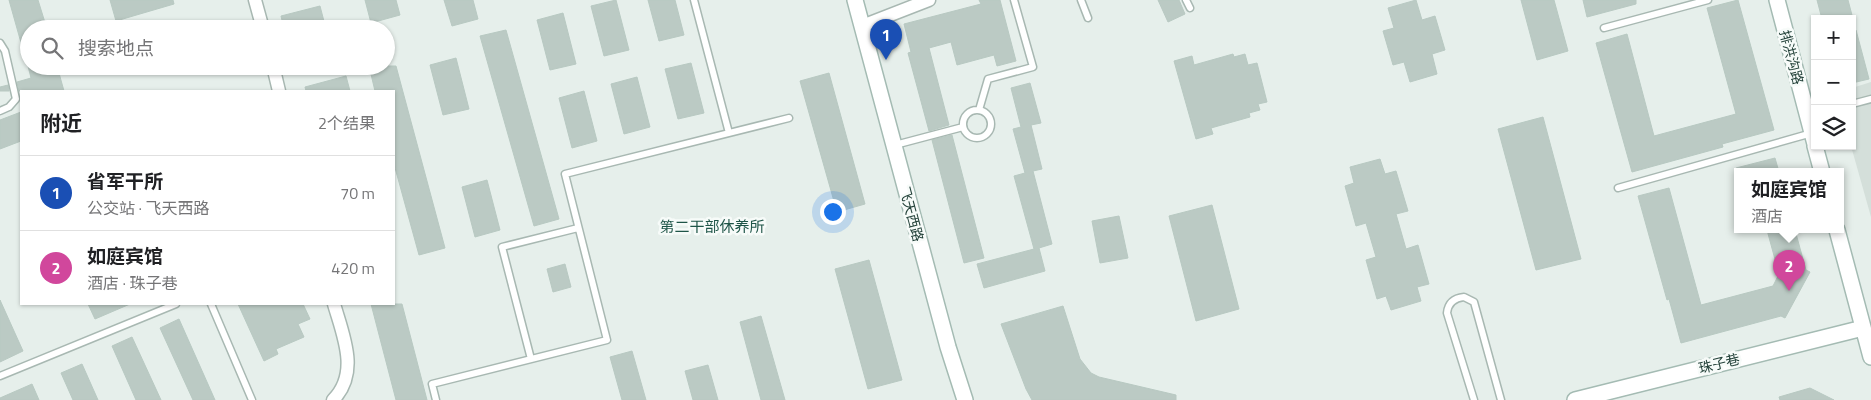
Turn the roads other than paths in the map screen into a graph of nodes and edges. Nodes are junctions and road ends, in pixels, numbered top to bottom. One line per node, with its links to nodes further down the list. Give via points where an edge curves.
1 (255, 0): 12 (street)
2 (694, 0): 25 (lane)
3 (855, 0): 13 (street, 飞天西路)
4 (929, 0): 13 (street)
5 (1014, 0): 20 (lane, via 1033,67 988,79)
6 (1081, 0): 11 (lane)
7 (1186, 0): 10 (lane)
8 (1708, 0): 14 (lane)
9 (1777, 0): 22 (street, 排洪沟路)
10 (1190, 8)
11 (1088, 18)
12 (261, 20)
13 (862, 26): 27 (street, 飞天西路)
14 (1604, 28)
15 (0, 43): 21 (lane, via 5,51 16,99)
16 (275, 75): 17 (street)
17 (279, 90)
18 (1871, 99): 19 (lane)
19 (1856, 103)
20 (979, 110): 24 (lane, via 968,113); 24 (lane, via 988,116 988,132 974,138)
21 (0, 111)
22 (1811, 114)
23 (789, 118): 25 (lane)
24 (963, 128): 27 (lane)
25 (729, 132): 31 (lane, via 564,174)
26 (1811, 142): 30 (lane)
27 (894, 146): 43 (street, 飞天西路)
28 (1816, 150): 29 (street, 排洪沟路)
29 (1821, 168)
30 (1618, 188)
31 (578, 228): 38 (lane, via 502,247); 38 (lane, via 607,340)
32 (1839, 233): 36 (street)
33 (174, 305): 39 (lane)
34 (211, 305): 40 (lane)
35 (334, 305): 41 (street, via 348,356 348,372 344,385)
36 (1867, 326): 37 (street); 46 (street, 珠子巷)
37 (1871, 357)
38 (530, 359): 42 (lane, via 432,384)
39 (0, 376)
40 (252, 400)
41 (333, 400)
42 (436, 400)
43 (965, 400)
44 (1474, 400): 45 (lane, via 1447,313 1454,300 1464,297 1474,302)
45 (1500, 400)
46 (1576, 400)

